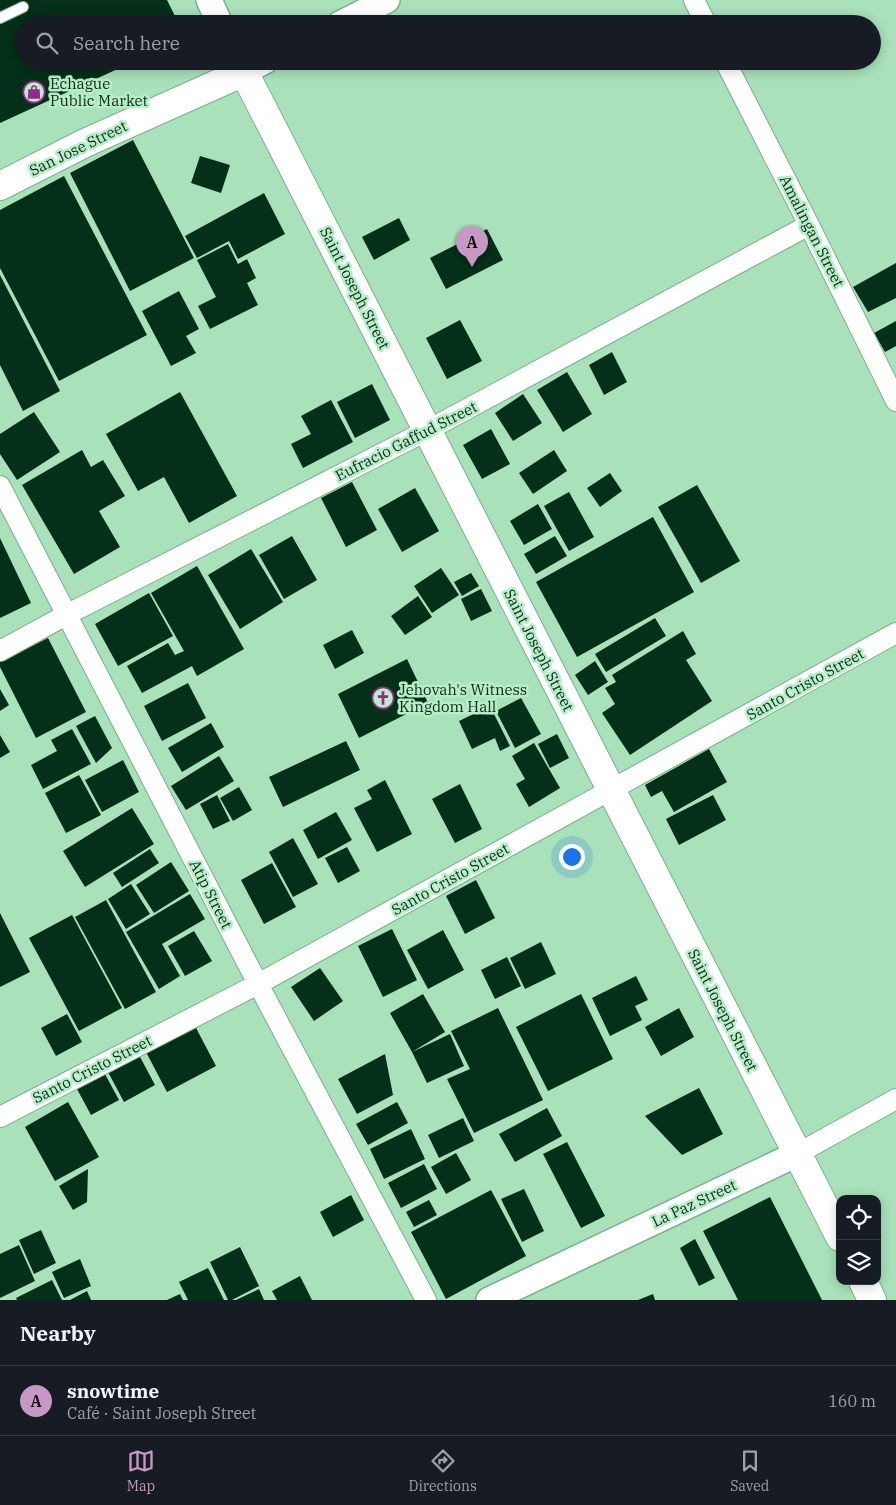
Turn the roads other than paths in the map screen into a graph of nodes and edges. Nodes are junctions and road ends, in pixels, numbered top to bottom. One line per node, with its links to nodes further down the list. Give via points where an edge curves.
1 (208, 0): 5 (street)
2 (387, 0): 6 (street)
3 (694, 0): 7 (street)
4 (23, 7): 8 (lane)
5 (216, 15)
6 (358, 15)
7 (702, 15)
8 (0, 18)
9 (239, 70): 12 (main road, San Jose Street)
10 (251, 70): 15 (main road, Saint Joseph Street)
11 (731, 70): 13 (street, Amalingan Street)
12 (0, 186)
13 (809, 225): 14 (street, Amalingan Street); 15 (street, Eufracio Gaffud Street)
14 (896, 401)
15 (428, 430): 17 (street, Eufracio Gaffud Street); 20 (main road, Saint Joseph Street)
16 (0, 486): 17 (street, Atip Street)
17 (66, 615): 19 (street, Eufracio Gaffud Street); 21 (street, Atip Street)
18 (896, 633): 20 (street, Santo Cristo Street)
19 (0, 652)
20 (610, 791): 21 (street, Santo Cristo Street); 24 (main road, Saint Joseph Street)
21 (258, 984): 23 (street, Santo Cristo Street); 27 (street, Atip Street)
22 (896, 1099): 24 (street, La Paz Street)
23 (0, 1117)
24 (797, 1154): 25 (main road, Saint Joseph Street); 28 (street, La Paz Street)
25 (836, 1229)
26 (865, 1285): 29 (main road)
27 (426, 1300)
28 (489, 1300)
29 (872, 1300)

